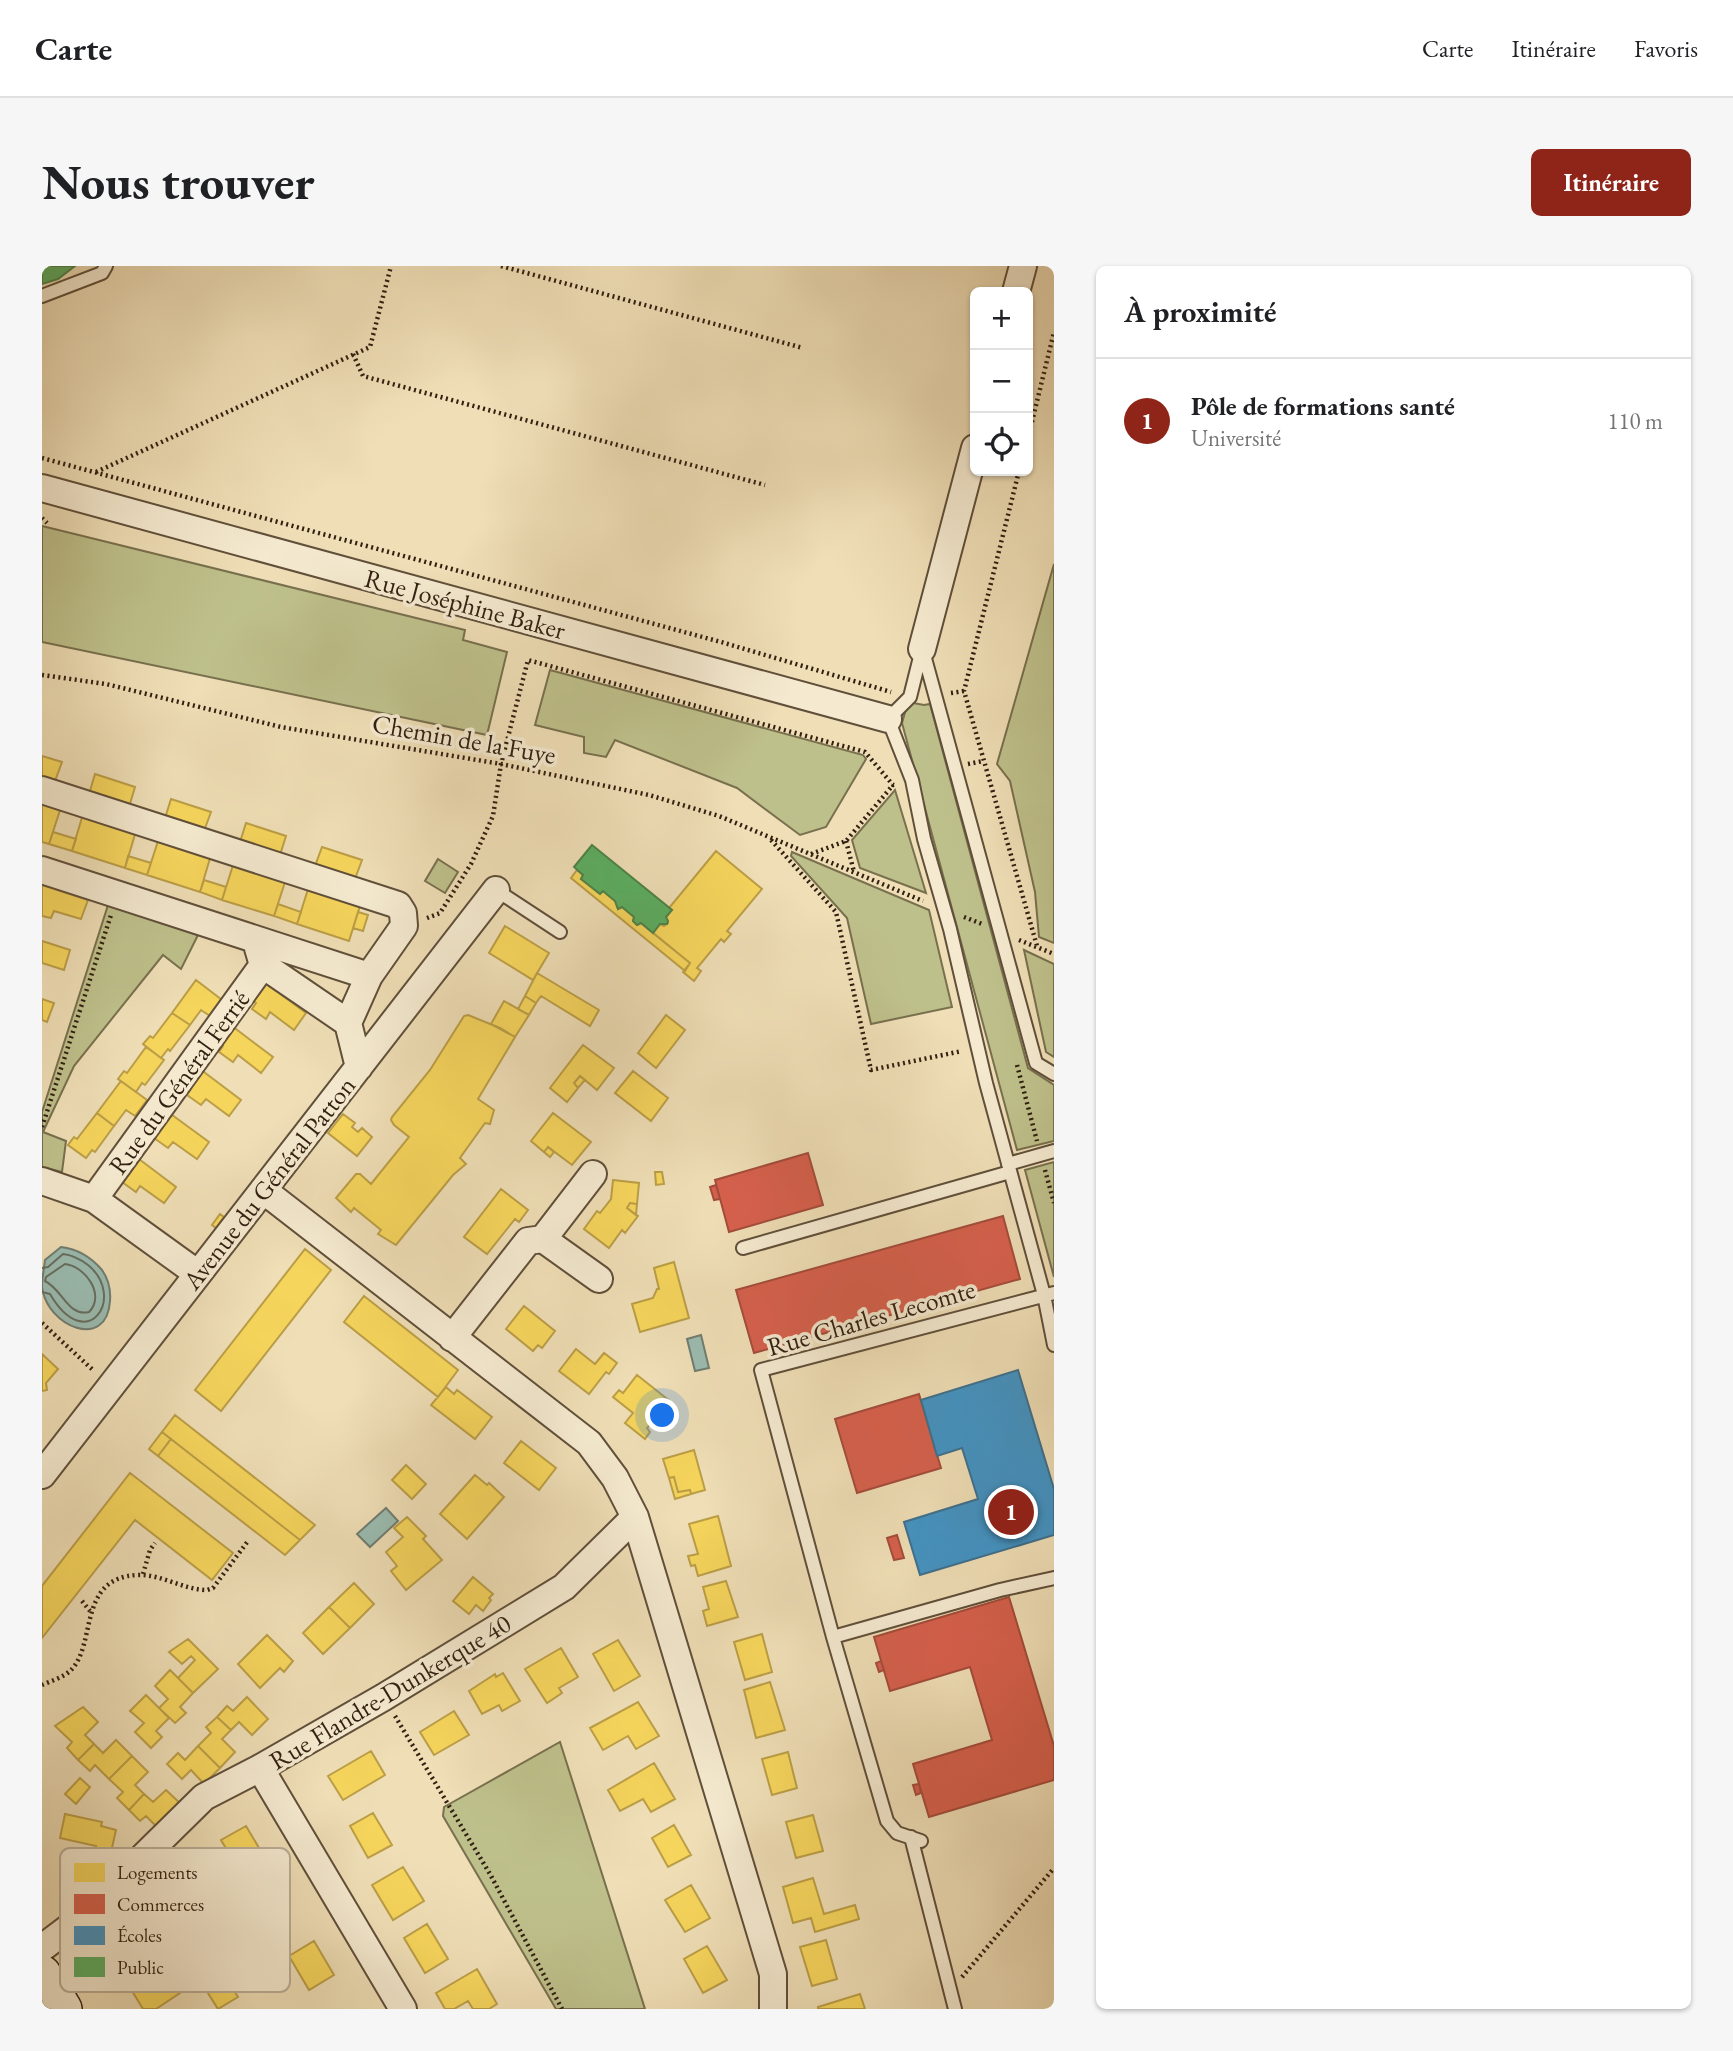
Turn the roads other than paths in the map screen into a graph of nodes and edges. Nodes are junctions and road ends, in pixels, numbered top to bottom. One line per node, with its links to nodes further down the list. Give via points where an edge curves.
1 (106, 266): 4 (lane, via 102,273)
2 (1023, 266): 3 (street)
3 (1017, 287)
4 (42, 296)
5 (970, 467): 7 (street)
6 (42, 488): 8 (street, Rue Joséphine Baker)
7 (922, 649): 8 (lane, via 909,697); 18 (lane, via 1036,1063)
8 (888, 719): 20 (lane, via 912,780)
9 (42, 790): 15 (street, via 398,905 404,926)
10 (42, 870): 13 (street)
11 (496, 890): 12 (lane); 17 (street, Avenue du Général Patton)
12 (560, 932)
13 (255, 939): 14 (street); 15 (street)
14 (263, 965): 16 (street); 24 (street, Rue du Général Ferrié)
15 (369, 976): 16 (street)
16 (348, 1023): 17 (street)
17 (359, 1067): 23 (street, Avenue du Général Patton)
18 (1054, 1074)
19 (1054, 1151): 20 (lane)
20 (1009, 1168): 26 (lane); 29 (lane)
21 (593, 1174): 25 (street)
22 (42, 1181): 24 (street)
23 (263, 1190): 27 (street, Avenue du Général Patton); 30 (street)
24 (94, 1199): 27 (street)
25 (543, 1239): 28 (street); 30 (street, via 527,1241)
26 (743, 1248)
27 (198, 1273): 32 (street, Avenue du Général Patton)
28 (599, 1279)
29 (1049, 1294): 31 (lane); 35 (lane, Rue Charles Lecomte, via 761,1370)
30 (452, 1338): 33 (street, via 589,1443 615,1478)
31 (1054, 1345)
32 (44, 1470)
33 (635, 1517): 36 (street, Rue Flandre-Dunkerque 40, via 564,1587); 43 (street, via 773,1973)
34 (1054, 1578): 35 (lane)
35 (833, 1637): 44 (lane, via 887,1821 897,1833 916,1839)
36 (260, 1768): 37 (street, via 204,1797); 42 (street, Rue Flandre-Dunkerque 40)
37 (152, 1848)
38 (60, 1934): 39 (street)
39 (42, 1948)
40 (42, 1974): 41 (main road)
41 (62, 2009)
42 (403, 2009)
43 (774, 2009)
44 (955, 2009)

